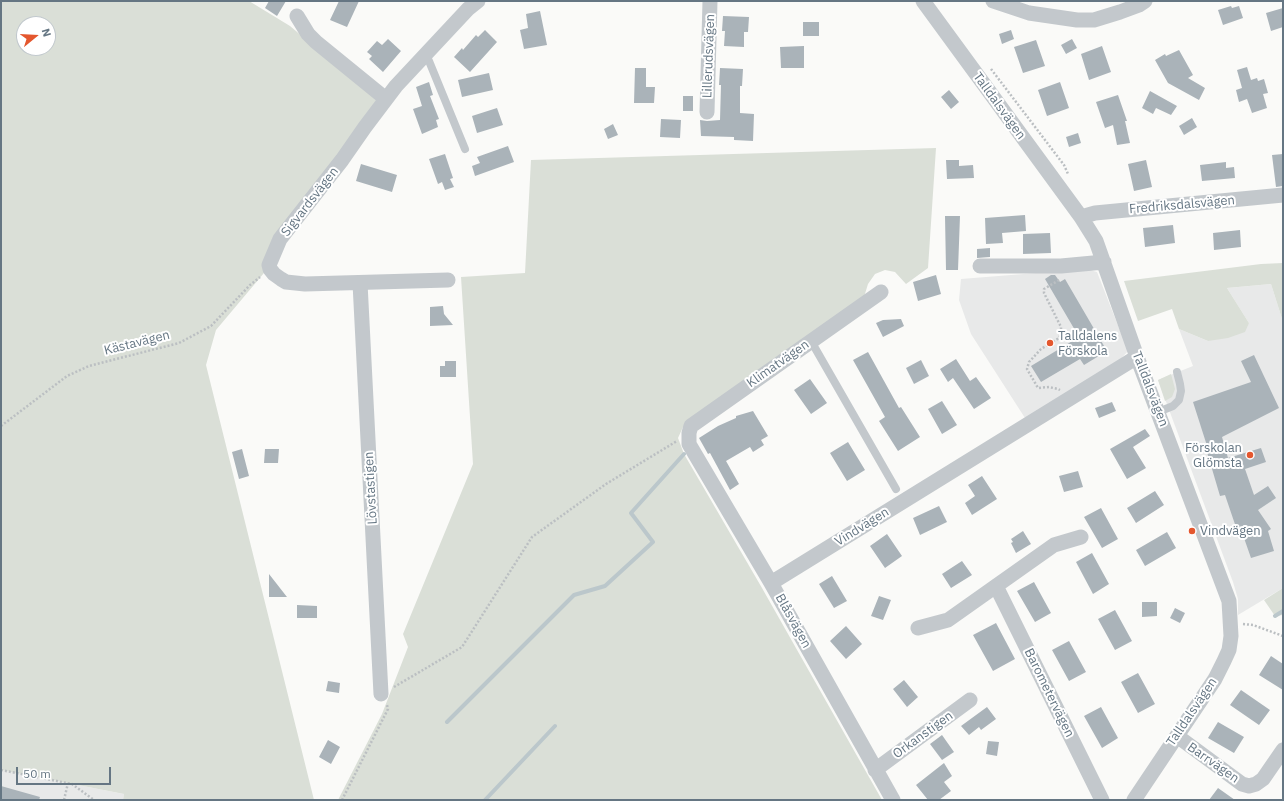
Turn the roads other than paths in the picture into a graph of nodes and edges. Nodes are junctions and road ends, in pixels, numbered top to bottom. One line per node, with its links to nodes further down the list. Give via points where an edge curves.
1 (478, 1): 7 (street, Sigvardsvägen)
2 (710, 1): 9 (street, Lillerudsvägen)
3 (922, 1): 12 (street, Talldalsvägen)
4 (993, 1): 5 (street, via 1029,13 1094,20)
5 (1145, 1)
6 (297, 16): 8 (street, via 316,42)
7 (425, 55): 8 (street, Sigvardsvägen); 10 (lane, via 430,61)
8 (386, 99): 16 (street, Sigvardsvägen, via 280,239 269,267 274,274 290,282)
9 (707, 112)
10 (466, 149)
11 (1283, 195): 12 (street, Fredriksdalsvägen, via 1095,213)
12 (1081, 217): 13 (street, Talldalsvägen, via 1096,241)
13 (1104, 262): 14 (street, via 1061,266); 19 (street, Talldalsvägen)
14 (980, 266)
15 (448, 280): 16 (street)
16 (360, 283): 28 (street, Lövstastigen)
17 (881, 292): 18 (street, Klimatvägen)
18 (811, 341): 22 (street, Klimatvägen, via 691,426); 23 (lane)
19 (1138, 357): 21 (street, Talldalsvägen); 25 (street, Vindvägen)
20 (1177, 372): 21 (lane, via 1181,391 1179,400 1173,406)
21 (1158, 412): 30 (street, Talldalsvägen, via 1228,601 1231,626 1229,650 1218,673)
22 (689, 438): 25 (street, Blåsvägen)
23 (896, 489)
24 (1081, 537): 26 (street, via 1054,545)
25 (771, 583): 32 (street, Blåsvägen)
26 (996, 586): 27 (street, via 948,620); 34 (street, Barometervägen)
27 (918, 628)
28 (381, 694)
29 (970, 700): 32 (street, Orkanstigen)
30 (1177, 736): 31 (street, Barrvägen, via 1242,784 1249,786 1263,779); 35 (street, Talldalsvägen)
31 (1283, 750)
32 (876, 770): 33 (street, Blåsvägen)
33 (892, 800)
34 (1102, 800)
35 (1134, 800)

